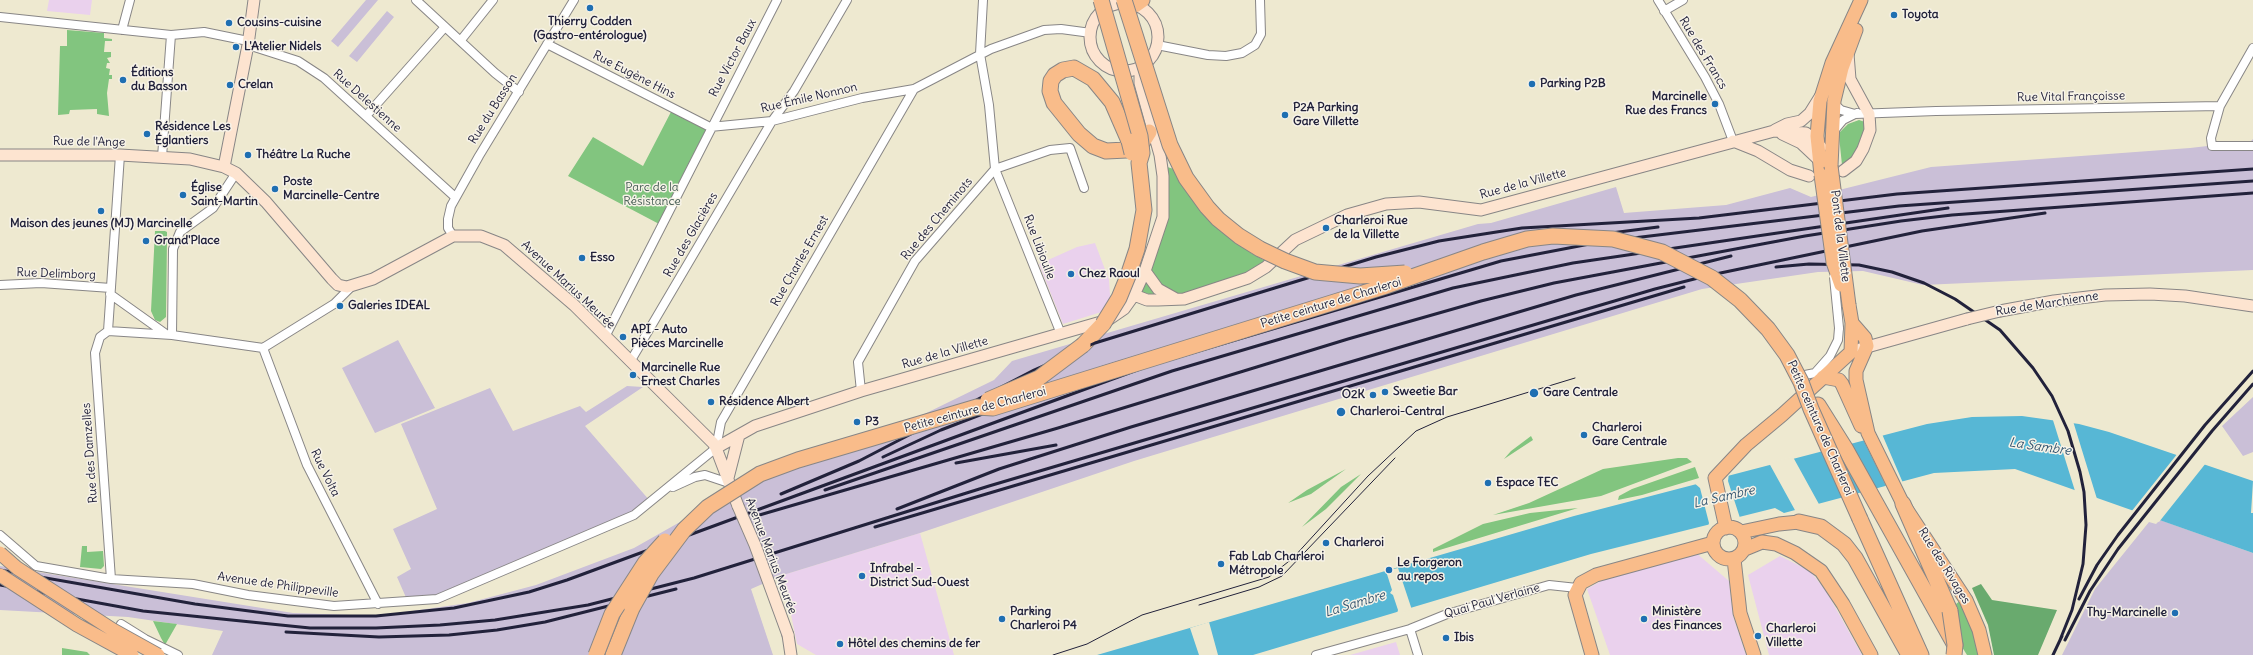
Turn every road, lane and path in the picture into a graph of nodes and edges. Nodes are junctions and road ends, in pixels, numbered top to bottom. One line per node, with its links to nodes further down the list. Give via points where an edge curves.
1 (130, 0): 19 (street)
2 (254, 0): 23 (main road)
3 (416, 0): 18 (street)
4 (493, 0): 22 (street)
5 (574, 0): 24 (street, Rue du Basson)
6 (777, 0): 42 (street, Rue Victor Baux)
7 (847, 0): 41 (street, Rue des Glacières, via 797,85)
8 (983, 0): 28 (street)
9 (1260, 0): 25 (street, via 1261,34 1255,44 1242,53 1226,56 1208,55)
10 (1658, 0): 16 (street, Rue des Francs)
11 (1683, 0): 16 (street)
12 (1861, 0): 32 (main road, via 1834,58)
13 (1865, 0): 26 (main road)
14 (1129, 2): 15 (main road, via 1112,6); 25 (main road, via 1151,17 1156,25); 44 (highway, bridge)
15 (1100, 4): 20 (main road); 52 (highway, bridge, via 1136,115 1142,153)
16 (1664, 11): 46 (street, Rue des Francs, via 1705,76)
17 (0, 17): 19 (street, Rue Delestienne)
18 (445, 26): 22 (street); 40 (street)
19 (122, 30): 21 (street, Rue Delestienne)
20 (1091, 33): 28 (street, via 1061,29 1044,30); 30 (main road, via 1091,43 1099,60 1107,67)
21 (170, 35): 23 (street, Rue Delestienne, via 204,32); 51 (street)
22 (461, 40): 33 (street)
23 (248, 43): 40 (street, Rue Delestienne, via 298,61 324,78); 53 (main road)
24 (547, 44): 33 (street, Rue du Basson); 42 (street, Rue Eugène Hins)
25 (1158, 45): 29 (main road)
26 (1849, 48): 34 (main road, via 1850,79); 35 (main road, via 1837,84)
27 (2253, 48): 36 (street)
28 (980, 54): 31 (street); 54 (street)
29 (1142, 66): 30 (main road); 60 (main road, via 1140,83 1160,155 1163,176 1163,217)
30 (1126, 71): 44 (main road, via 1134,82)
31 (914, 89): 41 (street, Rue Émile Nonnon, via 862,98); 87 (street, Rue Charles Ernest, via 722,422)
32 (1823, 91): 35 (street, Rue Vital Françoisse); 45 (main road, Rue de la Villette, via 1801,121 1787,124); 47 (main road, via 1818,117)
33 (519, 92): 59 (street, Rue du Basson)
34 (1862, 102): 38 (street, via 1863,108); 39 (main road)
35 (1834, 103): 38 (street, Rue Vital Françoisse, via 1841,110); 47 (main road)
36 (2220, 106): 37 (street, Rue Vital Françoisse); 48 (street, via 2211,138 2212,146)
37 (1885, 113): 39 (street, Rue Vital Françoisse); 43 (street, via 1876,120)
38 (1855, 114): 39 (street, Rue Vital Françoisse); 47 (street, via 1843,120)
39 (1869, 114): 43 (main road)
40 (366, 116): 59 (street, Rue Delestienne)
41 (772, 121): 42 (street, Rue Émile Nonnon); 80 (street, Rue des Glacières)
42 (710, 127): 76 (street, Rue Victor Baux)
43 (1870, 130): 55 (main road, via 1856,161)
44 (1157, 131): 52 (highway, bridge, via 1142,143 1128,150 1106,151 1087,141 1054,104 1050,91 1051,81 1063,70 1074,68 1086,74 1100,87 1112,102 1124,128 1132,153); 60 (main road); 63 (highway, bridge, via 1207,207 1239,236 1272,255 1315,272 1360,276 1399,274)
45 (1774, 131): 46 (main road, Rue de la Villette); 47 (main road, Rue de la Villette, via 1802,132)
46 (1733, 141): 57 (main road, via 1758,151 1790,170); 69 (main road, Rue de la Villette, via 1481,210 1418,202 1386,204 1347,215 1295,240 1258,274)
47 (1821, 146): 55 (main road, Pont de la Villette); 62 (main road, Pont de la Villette, bridge)
48 (2253, 146)
49 (0, 155): 50 (main road, Rue de l'Ange)
50 (120, 155): 51 (main road, Rue de l'Ange); 67 (street)
51 (162, 157): 53 (main road, Rue de l'Ange, via 190,159)
52 (1139, 163): 84 (highway, bridge, via 1144,210 1140,236 1128,276 1111,312 1083,345 1051,371)
53 (224, 167): 56 (main road)
54 (995, 169): 58 (street, via 1050,150 1070,148); 74 (street, Rue Libioulle); 83 (street, Rue des Cheminots, via 915,261 858,362)
55 (1837, 169): 70 (main road, Pont de la Villette, bridge)
56 (236, 173): 66 (main road, via 266,202 338,285); 75 (street, via 213,208 180,232 173,249)
57 (1809, 176)
58 (1084, 188)
59 (456, 197): 61 (street, Rue du Basson, via 448,219 448,228)
60 (1157, 231): 64 (main road)
61 (453, 236): 66 (main road, Avenue Marius Meurée, via 373,280); 76 (main road, Avenue Marius Meurée, via 481,236 504,245 574,305)
62 (1833, 262): 70 (main road, Pont de la Villette, bridge); 82 (street, Pont de la Villette, bridge, via 1838,340 1830,356 1815,373)
63 (1442, 265): 82 (highway, Petite ceinture de Charleroi, bridge, via 1527,239 1553,236 1613,239 1662,252 1712,278 1740,300 1768,329); 84 (highway, Petite ceinture de Charleroi, bridge, via 1386,286 993,408)
64 (1146, 271): 68 (main road); 69 (main road, via 1158,289)
65 (0, 284): 67 (street, Rue Delimborg, via 42,284)
66 (352, 286): 78 (street, via 334,304)
67 (110, 291): 73 (street); 75 (street)
68 (1134, 295): 69 (main road, Rue de la Villette, via 1147,300); 74 (main road, Rue de la Villette, via 1130,304 1115,316)
69 (1177, 299)
70 (1849, 305): 72 (main road, Pont de la Villette)
71 (2253, 306): 77 (main road, Rue de Marchienne, bridge, via 2185,296 2105,295 2000,311)
72 (1852, 323): 77 (main road, via 1865,338); 79 (main road, Pont de la Villette)
73 (108, 331): 75 (street); 101 (street, Rue des Damzelles, via 100,337 95,352)
74 (1061, 334): 83 (main road, Rue de la Villette)
75 (169, 335): 78 (street)
76 (605, 337): 80 (main road, Avenue Marius Meurée)
77 (1867, 346): 79 (main road, Rue de Marchienne); 85 (main road, via 1856,371)
78 (263, 348): 103 (street, Rue Volta, via 306,466)
79 (1851, 352): 81 (main road)
80 (630, 362): 87 (main road, Avenue Marius Meurée)
81 (1823, 376): 85 (main road, via 1839,380); 92 (main road, via 1718,474 1714,482)
82 (1803, 379): 120 (highway, Petite ceinture de Charleroi, bridge, via 1811,409); 122 (highway, bridge, via 1845,448)
83 (861, 391): 86 (main road, Rue de la Villette, via 755,426)
84 (977, 407): 93 (highway, Petite ceinture de Charleroi, bridge, via 805,458 760,474 708,507)
85 (1859, 411): 90 (main road, Rue des Rivages)
86 (739, 435): 87 (main road, Rue de la Villette); 88 (main road)
87 (716, 448): 88 (main road, Avenue Marius Meurée); 89 (street, Avenue de Philippeville)
88 (729, 480): 89 (street, via 705,475 695,477); 106 (main road, Avenue Marius Meurée, bridge)
89 (656, 496): 103 (street, Avenue de Philippeville, via 634,514 436,599)
90 (1903, 504): 121 (highway, bridge, via 1915,536 1946,599 1953,628); 123 (main road, Rue des Rivages, via 1948,569 1973,613)
91 (1798, 522): 94 (main road, via 1775,524); 119 (highway, via 1821,527 1844,544)
92 (1725, 527): 94 (main road); 96 (main road, via 1718,532)
93 (684, 530): 110 (highway, bridge, via 668,538 629,585 612,614); 111 (highway, Petite ceinture de Charleroi, bridge, via 642,588 624,623)
94 (1741, 532): 97 (main road, via 1745,540)
95 (0, 535): 101 (street, Avenue de Philippeville, via 36,566)
96 (1713, 543): 99 (main road, via 1716,553); 102 (main road, via 1586,578)
97 (1744, 549): 99 (main road); 118 (main road, via 1762,542 1776,544 1795,553 1821,571 1843,604)
98 (0, 553): 108 (main road, bridge, via 23,572 113,630)
99 (1734, 559): 117 (main road, via 1740,613)
100 (0, 575): 107 (main road, bridge, via 77,625)
101 (111, 579): 103 (street, Avenue de Philippeville, via 193,584 248,595 334,606)
102 (1577, 588): 105 (street, Quai Paul Verlaine, via 1549,585 1447,614); 116 (main road, via 1575,595)
103 (378, 604)
104 (121, 624): 109 (street)
105 (1410, 629): 114 (street, Quai Paul Verlaine); 115 (street)
106 (789, 639): 112 (main road, Avenue Marius Meurée); 113 (main road, Avenue Marius Meurée)
107 (132, 655)
108 (158, 655)
109 (178, 655)
110 (596, 655)
111 (613, 655)
112 (791, 655)
113 (799, 655)
114 (1316, 655)
115 (1418, 655)
116 (1592, 655)
117 (1754, 655)
118 (1871, 655)
119 (1909, 655)
120 (1922, 655)
121 (1954, 655)
122 (1960, 655)
123 (1986, 655)

